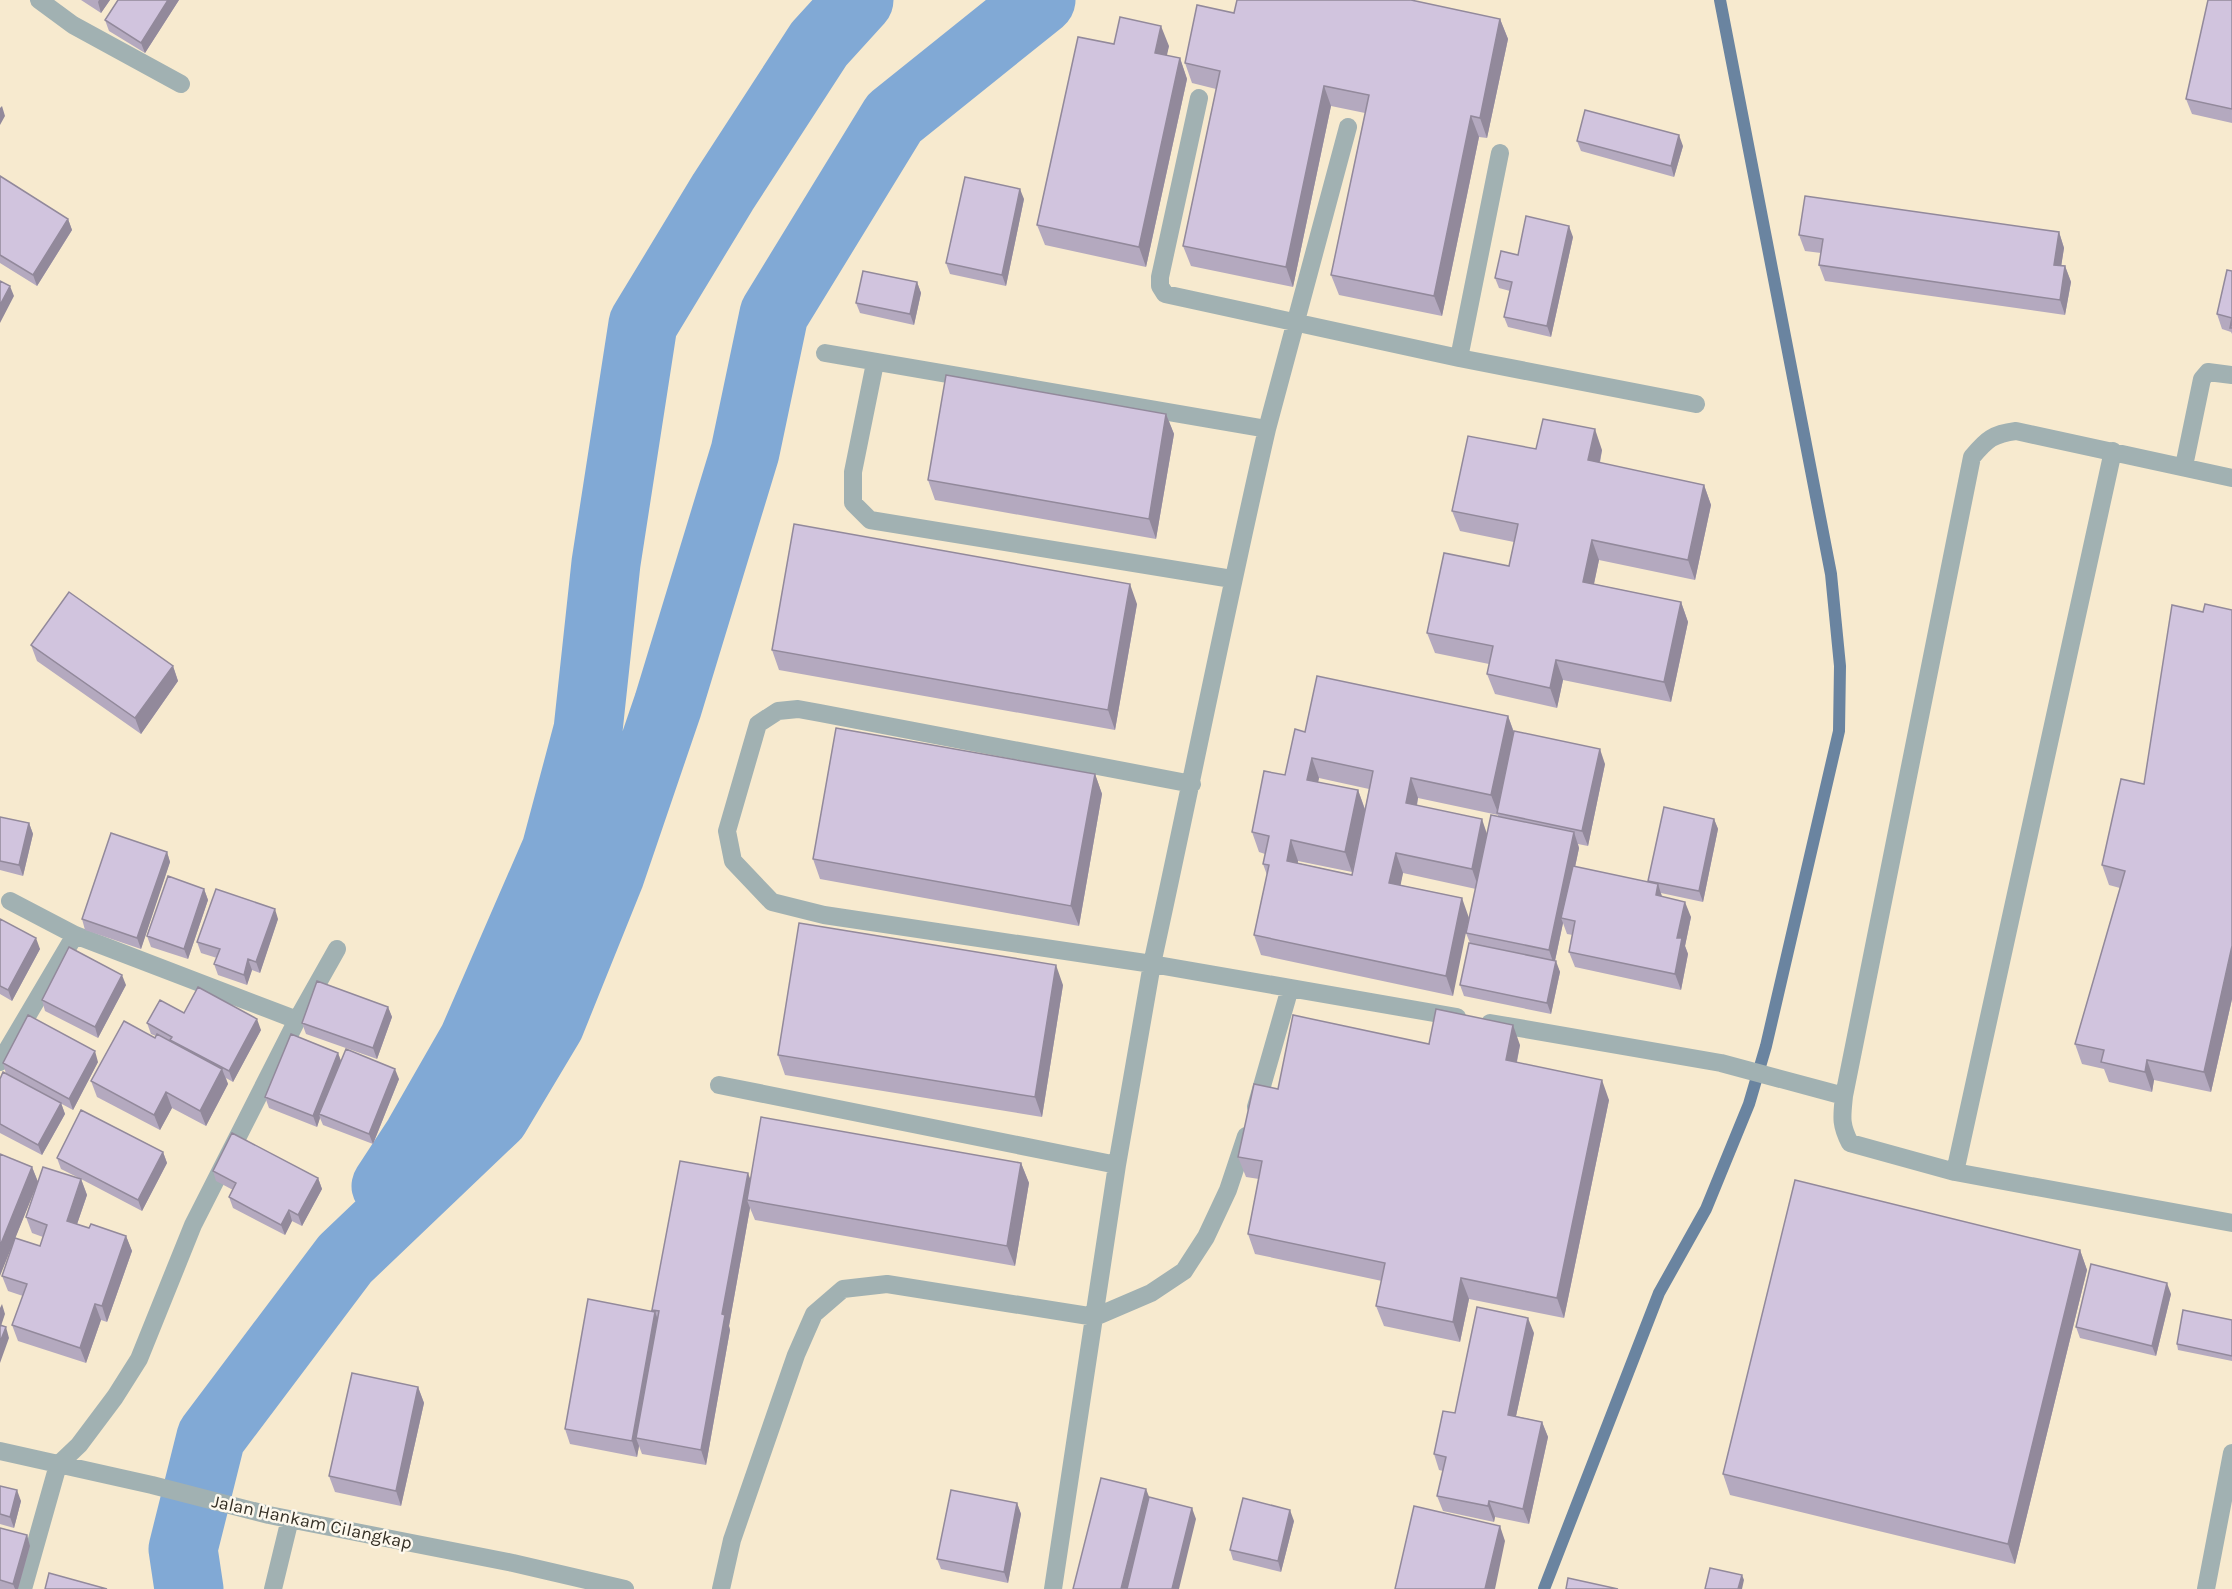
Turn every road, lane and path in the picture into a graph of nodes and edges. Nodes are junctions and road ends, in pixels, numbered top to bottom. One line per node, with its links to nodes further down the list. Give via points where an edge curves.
1 (39, 0): 2 (street, via 73,25)
2 (181, 84)
3 (1199, 98): 6 (street, via 1160,286 1165,294)
4 (1348, 127): 6 (street)
5 (1500, 153): 8 (street)
6 (1297, 322): 8 (street); 12 (street)
7 (825, 353): 9 (street)
8 (1459, 358): 11 (street)
9 (875, 363): 12 (street); 16 (street, via 854,472 853,503 870,520)
10 (2232, 375): 14 (street, via 2208,372 2202,379)
11 (1696, 404)
12 (1268, 429): 16 (street)
13 (2113, 451): 14 (street); 26 (street, via 2016,431 1999,433 1972,458); 28 (street)
14 (2184, 466): 15 (street)
15 (2232, 478)
16 (1232, 579): 17 (street)
17 (1192, 784): 21 (street); 21 (street, via 798,709 778,711 758,724 727,831 734,861 772,902 824,915)
18 (10, 901): 19 (street)
19 (75, 935): 23 (street); 24 (street)
20 (337, 949): 23 (street)
21 (1152, 964): 22 (street); 27 (street)
22 (1290, 988): 26 (street, via 1721,1063); 30 (street, via 1266,1078 1232,1179 1206,1237 1184,1270 1150,1293)
23 (297, 1020): 33 (street, via 193,1225 139,1359 79,1445)
24 (0, 1062)
25 (719, 1085): 27 (street)
26 (1844, 1096): 28 (street, via 1841,1120 1850,1143)
27 (1117, 1165): 30 (street)
28 (1954, 1172): 29 (street)
29 (2232, 1223)
30 (1095, 1317): 38 (street, via 887,1284 843,1289 814,1314 796,1355 732,1540); 39 (street)
31 (0, 1451): 33 (street, Jalan Hankam Cilangkap)
32 (2232, 1453): 40 (street)
33 (58, 1465): 34 (street, Jalan Hankam Cilangkap); 35 (street)
34 (290, 1519): 36 (street); 37 (street, Jalan Hankam Cilangkap)
35 (23, 1589)
36 (273, 1589)
37 (625, 1589)
38 (721, 1589)
39 (1053, 1589)
40 (2206, 1589)

